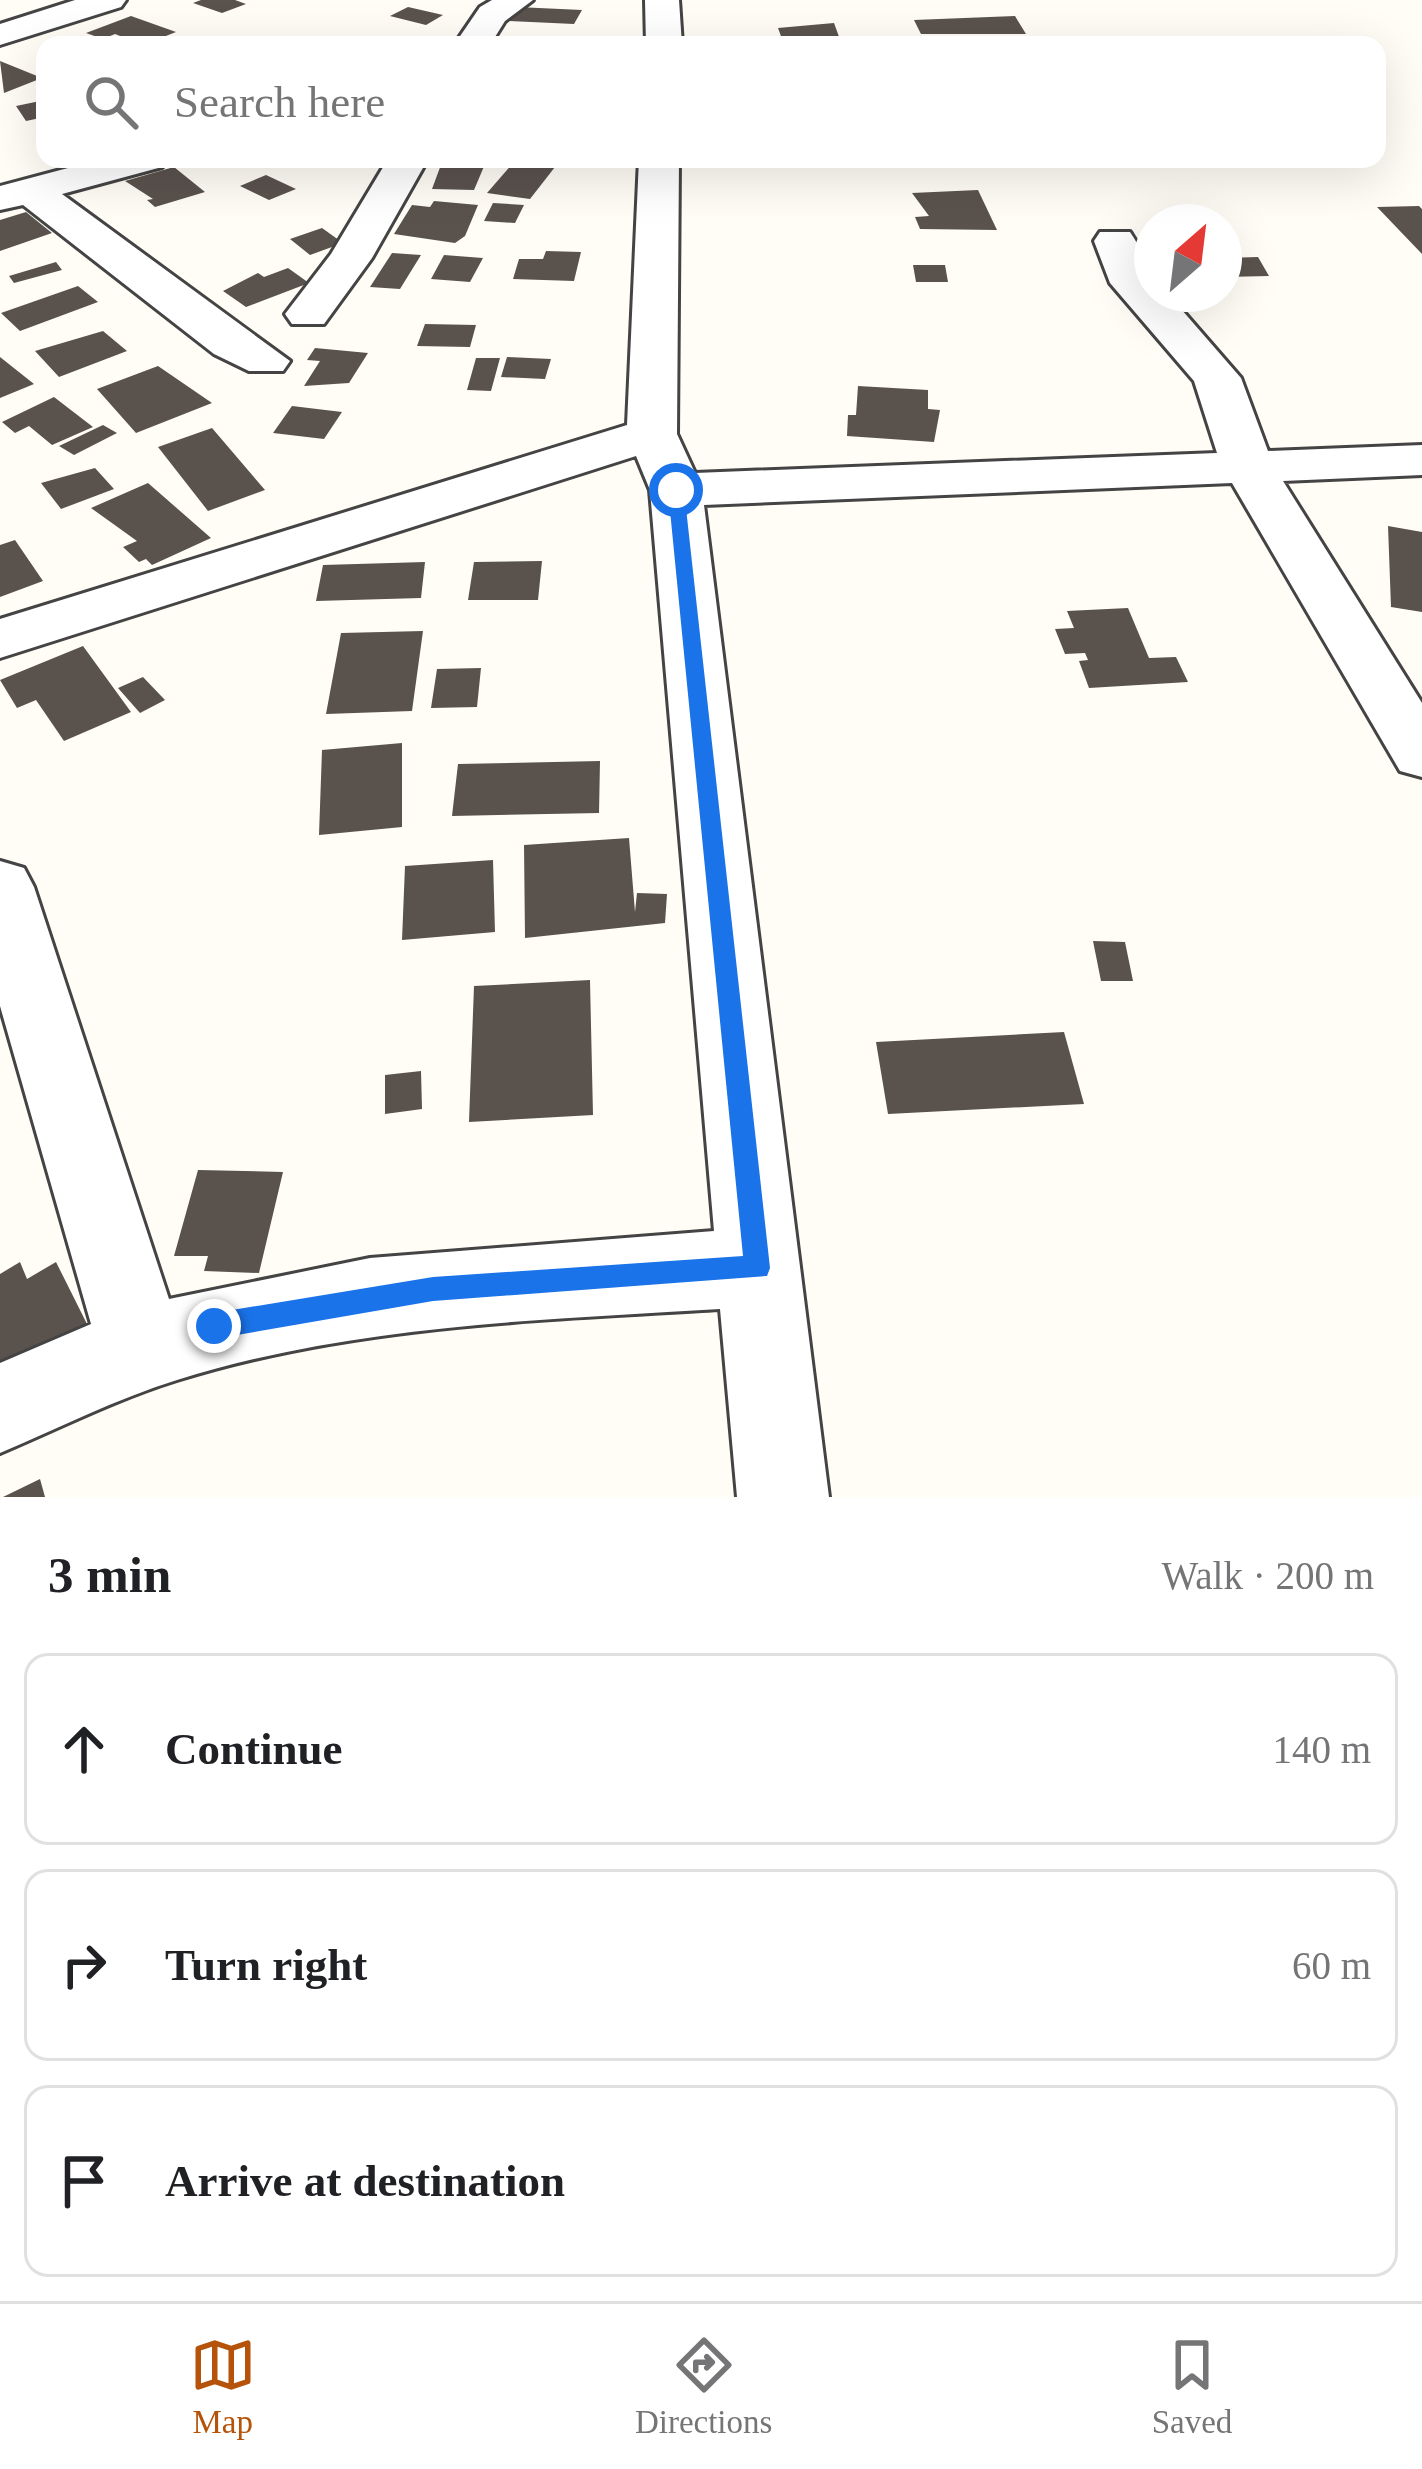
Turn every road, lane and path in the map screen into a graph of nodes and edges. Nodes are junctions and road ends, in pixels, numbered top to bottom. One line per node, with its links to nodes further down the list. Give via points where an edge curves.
1 (110, 0): 4 (street)
2 (516, 0): 5 (street, via 492,14)
3 (662, 0): 6 (street)
4 (0, 35)
5 (478, 36)
6 (664, 36)
7 (114, 168): 10 (street)
8 (403, 168): 12 (street)
9 (659, 168): 15 (street)
10 (15, 194): 13 (street)
11 (1114, 241): 16 (street, via 1126,274 1216,378)
12 (308, 314)
13 (266, 362)
14 (1422, 460): 16 (street)
15 (664, 462): 16 (street); 17 (street); 20 (street)
16 (1248, 467): 18 (street)
17 (0, 639)
18 (1422, 755)
19 (0, 887): 21 (street)
20 (758, 1268): 21 (street, via 433,1289 214,1326); 23 (street)
21 (142, 1350): 22 (street, via 60,1376)
22 (0, 1408)
23 (783, 1497)

